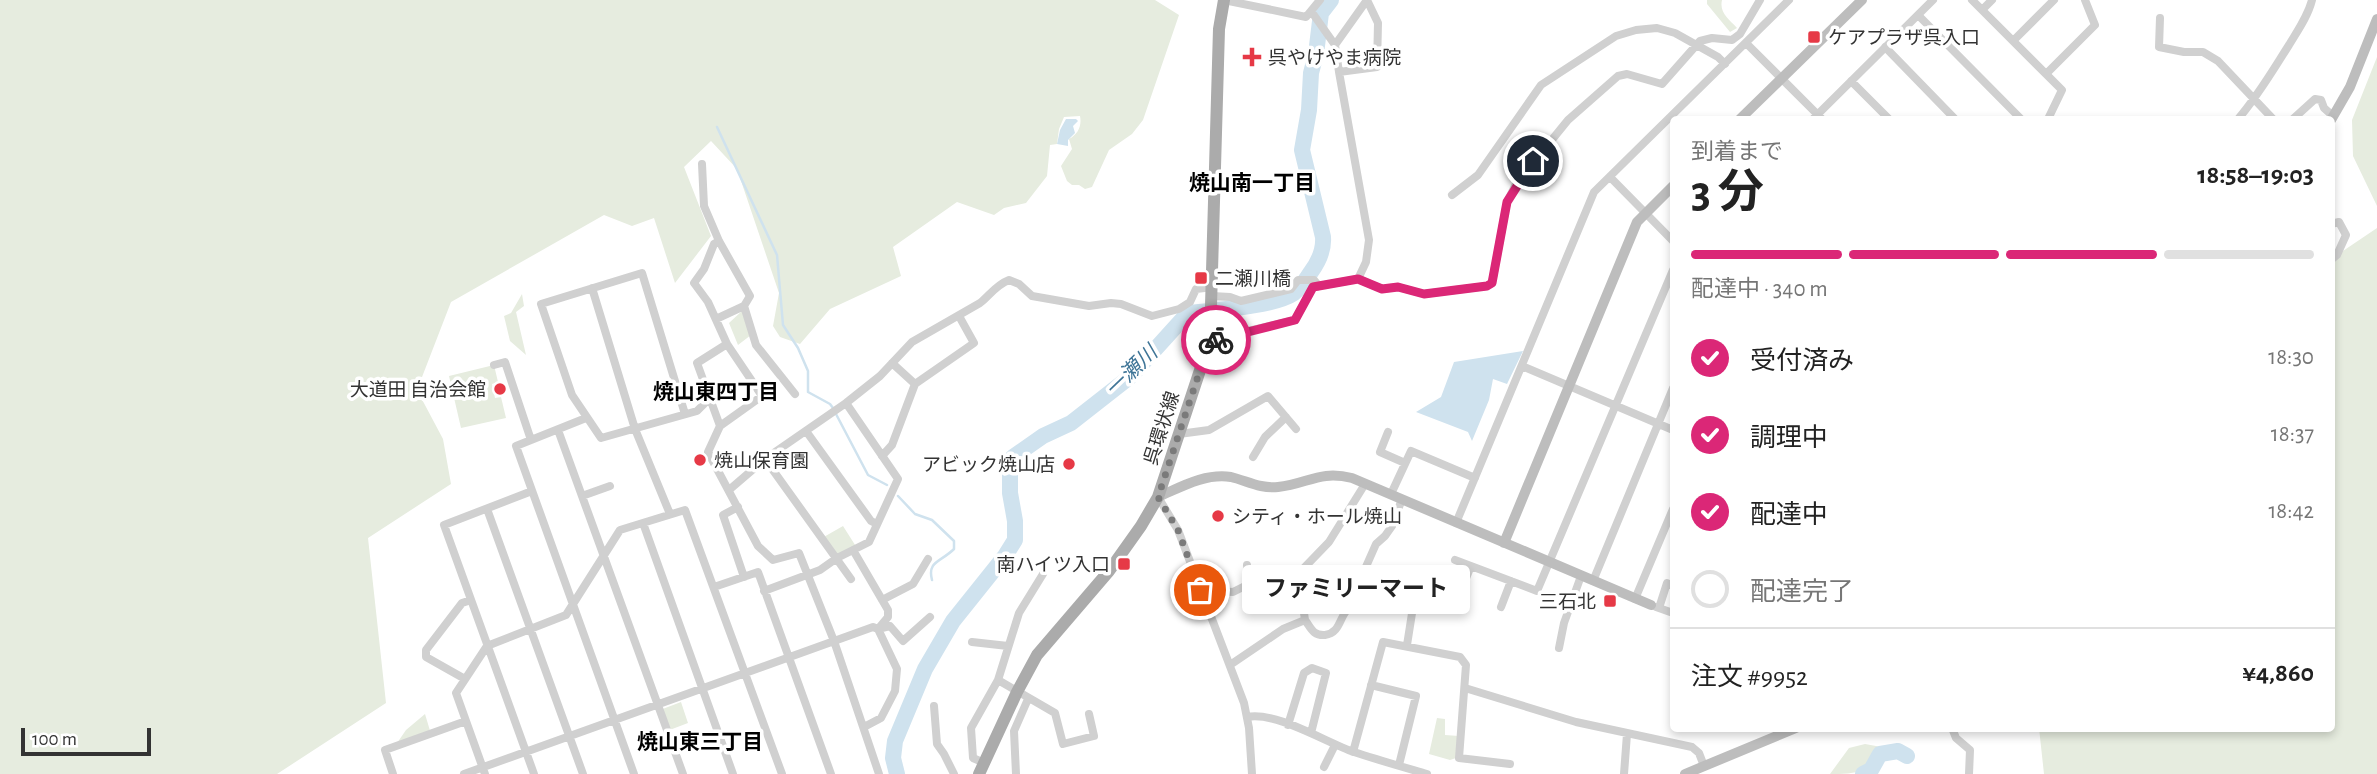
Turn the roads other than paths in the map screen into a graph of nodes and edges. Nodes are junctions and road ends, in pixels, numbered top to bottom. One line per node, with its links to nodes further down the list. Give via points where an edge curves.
1 (1224, 0): 12 (street); 56 (main road, 呉環状線, via 1219,29)
2 (1320, 0): 14 (street)
3 (1760, 0): 21 (street, via 1732,40 1712,38)
4 (1789, 0): 19 (street)
5 (1861, 0): 26 (street)
6 (1933, 0): 15 (street)
7 (1972, 0): 13 (street)
8 (1992, 0): 13 (street)
9 (2054, 0): 18 (street)
10 (2085, 0): 25 (street, via 2095,25)
11 (2312, 0): 28 (street)
12 (1259, 4): 14 (street, via 1306,17)
13 (1982, 10): 18 (street)
14 (1311, 11): 20 (street)
15 (1918, 15): 22 (street); 35 (street)
16 (2160, 18): 28 (street, via 2159,47 2203,52)
17 (2377, 19): 41 (street)
18 (2013, 41): 25 (street)
19 (1746, 44): 23 (street); 26 (street)
20 (1335, 45): 24 (street); 24 (street, via 1367,1 1378,23 1377,67)
21 (1696, 45): 23 (street); 46 (street, via 1657,28 1616,36 1541,85 1478,175); 53 (street, via 1662,84 1628,74 1618,76 1568,120 1533,161 1507,202 1492,283 1424,294 1398,287 1382,289)
22 (1885, 47): 27 (street); 34 (street)
23 (1725, 64): 29 (street)
24 (1339, 72): 53 (street, via 1369,240)
25 (2046, 74): 36 (street, via 2062,90)
26 (1781, 78): 30 (street); 31 (street)
27 (1851, 81): 32 (street); 33 (street)
28 (2255, 98): 37 (street); 38 (street)
29 (1672, 116)
30 (1744, 116)
31 (1816, 116)
32 (1818, 116)
33 (1886, 116)
34 (1952, 116)
35 (2018, 116)
36 (2049, 116)
37 (2240, 116)
38 (2270, 116)
39 (2296, 116): 40 (street, via 2315,99 2321,100)
40 (2330, 116)
41 (2333, 116)
42 (1670, 118): 44 (street)
43 (702, 164): 50 (street, via 704,206)
44 (1610, 177): 47 (street); 64 (street, via 1594,192)
45 (1670, 189): 47 (street)
46 (1452, 195)
47 (1646, 213): 49 (street); 66 (street, via 1637,222)
48 (2335, 223): 51 (street, via 2339,222 2346,235)
49 (1670, 238)
50 (719, 241): 57 (street, via 750,296); 59 (street, via 694,283)
51 (2335, 257)
52 (1670, 277): 70 (street)
53 (1358, 279): 54 (street)
54 (1319, 286): 56 (street, via 1314,280 1298,280 1290,289 1241,301); 60 (street, via 1306,296 1295,320)
55 (592, 288): 72 (street, via 642,273); 74 (street, via 541,304 572,395); 78 (street)
56 (1212, 294): 58 (street, via 1196,289 1180,309 1152,316 1121,304 1089,306 1032,296 1009,280); 60 (main road, 呉環状線)
57 (744, 306): 59 (street); 67 (street, via 756,345)
58 (959, 316): 62 (street, via 912,342); 65 (street, via 974,343)
59 (716, 319): 61 (street)
60 (1210, 340): 83 (main road, 呉環状線)
61 (727, 344): 69 (street, via 697,363); 76 (street, via 762,396)
62 (892, 363): 65 (street); 71 (street)
63 (494, 366): 84 (street, via 505,362)
64 (1522, 366): 66 (street); 89 (street)
65 (915, 384): 85 (street, via 892,445)
66 (1569, 386): 70 (street); 105 (street)
67 (795, 394)
68 (1670, 395): 75 (street)
69 (710, 401): 72 (street); 76 (street)
70 (1616, 406): 75 (street); 111 (street)
71 (840, 408): 81 (street); 85 (street)
72 (685, 414): 78 (street)
73 (1286, 417): 79 (street); 83 (street, via 1268,396 1209,430); 86 (street)
74 (586, 418): 77 (street); 78 (street, via 601,438)
75 (1658, 424): 80 (street); 120 (street)
76 (720, 426): 92 (street, via 708,452)
77 (558, 429): 84 (street); 95 (street)
78 (635, 429): 100 (street)
79 (1296, 429)
80 (1670, 429)
81 (806, 431): 87 (street); 104 (street)
82 (1388, 432): 88 (street, via 1380,452)
83 (1179, 434): 96 (main road, 呉環状線)
84 (531, 440): 93 (street, via 516,446)
85 (882, 456): 104 (street, via 898,479)
86 (1253, 457)
87 (765, 459): 92 (street); 108 (street)
88 (1405, 463): 89 (street, via 1411,451); 94 (street)
89 (1475, 478): 103 (street)
90 (1365, 484): 94 (street); 96 (street, via 1336,474 1279,487 1217,476); 135 (street, via 1329,541 1298,570)
91 (610, 486): 95 (street)
92 (729, 489): 98 (street)
93 (532, 491): 99 (street); 128 (street)
94 (1391, 494): 97 (street)
95 (582, 496): 107 (street)
96 (1158, 497): 123 (street, via 1178,530); 152 (main road, 呉環状線, via 1110,571 1037,655)
97 (1402, 499): 103 (street); 130 (street, via 1392,526 1376,544)
98 (738, 507): 115 (street, via 758,546 773,560 799,553); 117 (street, via 723,514)
99 (487, 509): 126 (street, via 444,525); 136 (street)
100 (670, 514): 102 (street); 122 (street, via 685,510)
101 (1670, 516): 125 (street)
102 (643, 523): 107 (street, via 620,530); 150 (street)
103 (1456, 523): 105 (street)
104 (877, 524): 106 (street, via 869,542)
105 (1504, 543): 111 (street)
106 (853, 550): 108 (street); 127 (street)
107 (604, 555): 128 (street); 153 (street)
108 (837, 558): 115 (street); 118 (street)
109 (928, 559): 127 (street, via 913,584)
110 (1455, 560): 113 (street)
111 (1550, 563): 116 (street); 119 (street, via 1537,591)
112 (1247, 565): 123 (street, via 1249,584 1233,592)
113 (1471, 566): 119 (street); 129 (street)
114 (1043, 574): 142 (street, via 1019,614)
115 (808, 575): 124 (street); 138 (street)
116 (1581, 576): 120 (street); 143 (street, via 1563,622)
117 (744, 577): 122 (street); 124 (street, via 758,572)
118 (851, 579)
119 (1511, 581): 131 (street)
120 (1593, 581): 125 (street)
121 (1670, 584): 132 (street)
122 (714, 587): 146 (street)
123 (1200, 590): 145 (street)
124 (764, 591): 144 (street)
125 (1635, 599): 132 (street)
126 (471, 600): 141 (street); 147 (street, via 461,603 426,650 426,657)
127 (882, 600): 137 (street, via 888,617)
128 (573, 604): 136 (street, via 566,615); 157 (street)
129 (1455, 605)
130 (1352, 606): 135 (street, via 1330,634 1314,633); 140 (street, via 1376,600 1413,607)
131 (1501, 607)
132 (1655, 607): 133 (street)
133 (1670, 612)
134 (930, 617): 137 (street, via 903,641 890,626)
135 (1305, 620): 145 (street, via 1283,629)
136 (531, 629): 141 (street); 165 (street)
137 (878, 629): 138 (street); 160 (street, via 897,669 895,691 881,718)
138 (834, 641): 144 (street); 160 (street)
139 (972, 642): 142 (street)
140 (1407, 645): 149 (street, via 1384,642); 151 (street, via 1460,657 1466,665)
141 (487, 646): 147 (street); 167 (street)
142 (1008, 646): 148 (street)
143 (1559, 648)
144 (789, 657): 146 (street); 183 (street)
145 (1230, 665): 156 (street)
146 (746, 673): 150 (street); 182 (street)
147 (465, 679): 158 (street, via 456,693)
148 (998, 680): 152 (street); 173 (street, via 971,728 973,758)
149 (1371, 685): 168 (street); 170 (street, via 1416,696)
150 (702, 688): 153 (street); 181 (street)
151 (1465, 688): 164 (street); 169 (street, via 1459,758)
152 (1023, 696): 155 (street, via 1055,713 1063,744 1095,740); 173 (main road, 呉環状線); 186 (street, via 1014,731)
153 (658, 704): 157 (street); 180 (street)
154 (934, 706): 185 (street, via 937,744)
155 (1089, 714)
156 (1247, 717): 159 (street, via 1258,715); 187 (street)
157 (615, 720): 165 (street); 179 (street)
158 (466, 721): 174 (street); 175 (street, via 385,750)
159 (1288, 725): 163 (street); 163 (street, via 1304,673 1312,667 1326,673)
160 (864, 727): 184 (street)
161 (1786, 732): 171 (street)
162 (1954, 732): 191 (street, via 1970,750)
163 (1311, 733): 166 (street)
164 (1627, 734): 171 (street, via 1692,747); 189 (street)
165 (569, 736): 167 (street); 178 (street)
166 (1335, 745): 168 (street); 172 (street)
167 (526, 752): 174 (street); 177 (street)
168 (1353, 752): 170 (street)
169 (1510, 764)
170 (1399, 765): 188 (street)
171 (1704, 766): 190 (street)
172 (1324, 767)
173 (981, 768)
174 (484, 771): 176 (street)
175 (393, 774)
176 (464, 774)
177 (534, 774)
178 (583, 774)
179 (634, 774)
180 (683, 774)
181 (733, 774)
182 (782, 774)
183 (831, 774)
184 (879, 774)
185 (954, 774)
186 (1016, 774)
187 (1252, 774)
188 (1427, 774)
189 (1624, 774)
190 (1685, 774)
191 (1969, 774)

